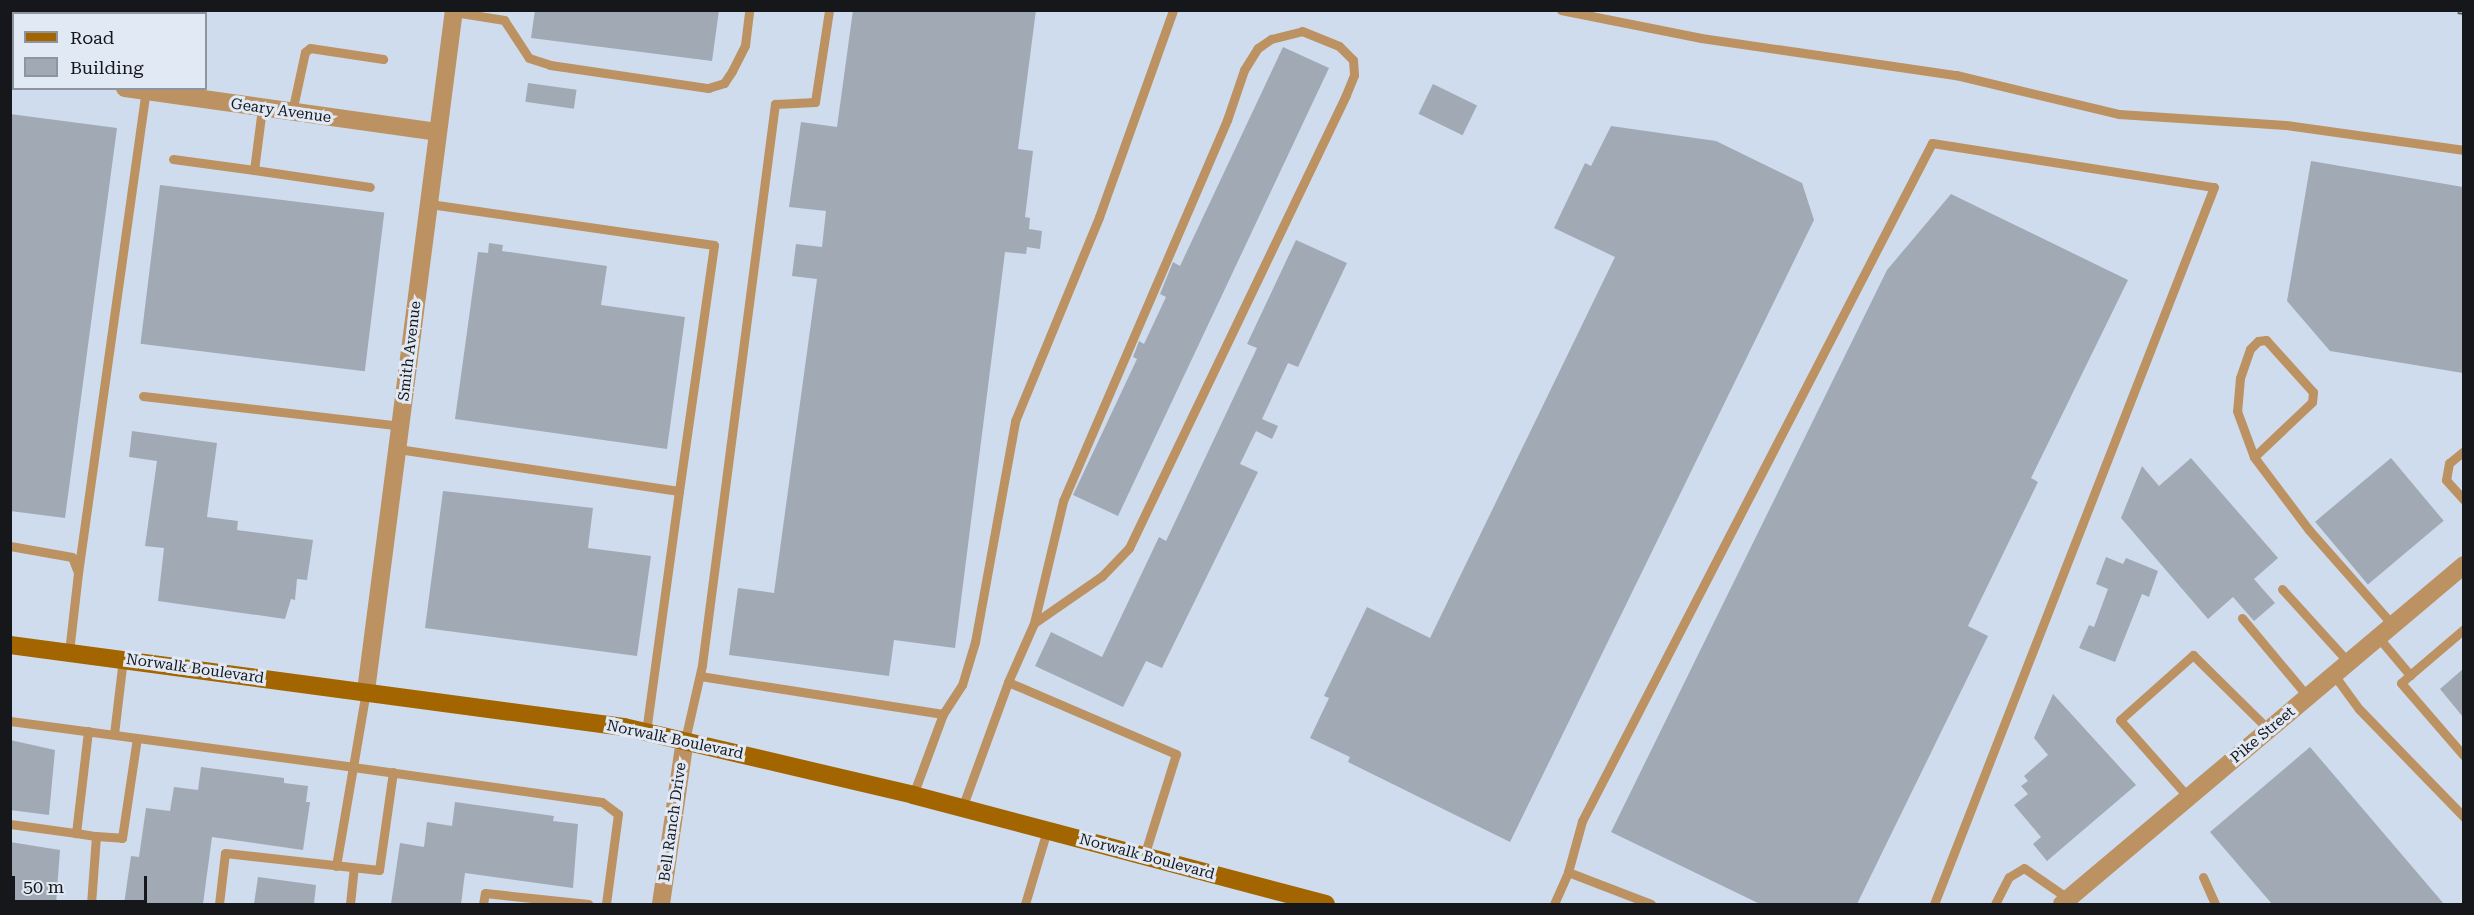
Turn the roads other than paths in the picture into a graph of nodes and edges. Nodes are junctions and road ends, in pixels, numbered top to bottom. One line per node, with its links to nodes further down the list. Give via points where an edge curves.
1 (749, 10): 5 (lane, via 745,45 732,71 724,83 708,87 550,65 529,58 504,20)
2 (829, 10): 39 (lane, via 814,102 775,104)
3 (1173, 10): 43 (lane, via 1099,217 1015,421 975,642 962,685)
4 (1561, 10): 12 (lane, via 1701,38 1956,75 2119,114 2286,125)
5 (454, 11): 11 (street, Smith Avenue)
6 (382, 59): 10 (lane, via 310,48 305,52)
7 (136, 90): 8 (street, Geary Avenue)
8 (146, 92): 9 (street, Geary Avenue); 26 (lane)
9 (262, 108): 10 (street, Geary Avenue); 14 (lane)
10 (292, 112): 11 (street, Geary Avenue)
11 (437, 132): 16 (street, Smith Avenue)
12 (2463, 150)
13 (173, 159): 14 (lane)
14 (254, 171): 15 (lane)
15 (370, 187)
16 (428, 204): 18 (street, Smith Avenue); 22 (lane, via 714,245)
17 (143, 396): 18 (lane)
18 (401, 426): 19 (street, Smith Avenue)
19 (398, 449): 22 (lane); 41 (street, Smith Avenue)
20 (2463, 451): 23 (lane, via 2449,463 2446,480)
21 (2254, 457): 21 (lane, via 2237,411 2240,378 2250,349 2258,341 2266,340 2313,392 2312,402); 30 (lane, via 2309,530)
22 (680, 490): 47 (lane)
23 (2463, 500)
24 (10, 546): 26 (lane, via 72,557)
25 (2463, 565): 30 (street, Pike Street)
26 (78, 573): 34 (lane)
27 (2282, 589): 36 (lane)
28 (2242, 618): 42 (lane)
29 (1034, 623): 29 (lane, via 1063,501 1227,120 1244,70 1258,48 1271,39 1302,31 1340,46 1353,60 1354,75 1346,95 1129,548 1102,576); 40 (lane)
30 (2392, 624): 32 (street, Pike Street)
31 (2463, 629): 38 (lane)
32 (2378, 637): 36 (street, Pike Street); 38 (lane)
33 (10, 645): 34 (main road, Norwalk Boulevard)
34 (69, 652): 35 (main road, Norwalk Boulevard)
35 (123, 659): 41 (main road, Norwalk Boulevard); 48 (lane)
36 (2349, 663): 37 (street, Pike Street)
37 (2334, 675): 42 (street, Pike Street); 57 (lane, via 2359,709)
38 (2410, 675): 51 (lane, via 2401,683)
39 (700, 676): 43 (lane); 50 (lane)
40 (1008, 682): 56 (lane); 62 (lane, via 1176,754)
41 (366, 691): 47 (main road, Norwalk Boulevard); 52 (lane)
42 (2308, 697): 45 (street, Pike Street)
43 (943, 714): 54 (lane)
44 (10, 721): 46 (lane)
45 (2269, 730): 55 (street, Pike Street); 55 (lane, via 2193,655 2120,720)
46 (88, 731): 48 (lane); 60 (lane)
47 (646, 732): 50 (main road, Norwalk Boulevard)
48 (114, 734): 49 (lane)
49 (137, 738): 52 (lane); 61 (lane, via 122,838)
50 (685, 740): 54 (main road, Norwalk Boulevard); 74 (street, Bell Ranch Drive)
51 (2463, 756)
52 (353, 767): 53 (lane); 63 (lane)
53 (393, 772): 64 (lane, via 379,870); 73 (lane, via 602,802 618,814)
54 (913, 795): 56 (main road, Norwalk Boulevard)
55 (2189, 798): 67 (street, Pike Street)
56 (962, 808): 59 (main road, Norwalk Boulevard)
57 (2463, 817)
58 (10, 824): 60 (lane)
59 (1047, 830): 62 (main road, Norwalk Boulevard); 75 (lane)
60 (76, 833): 61 (lane)
61 (96, 836): 68 (lane)
62 (1144, 856): 76 (main road, Norwalk Boulevard)
63 (336, 866): 64 (lane); 69 (lane, via 225,853)
64 (354, 868): 70 (lane)
65 (1568, 872): 77 (lane); 78 (lane); 79 (lane, via 1582,821 1932,143 2214,187)
66 (2203, 877): 81 (lane)
67 (2068, 903): 80 (lane, via 2024,868 2009,877)
68 (91, 904)
69 (219, 904)
70 (350, 904)
71 (483, 904): 72 (lane, via 485,892)
72 (588, 904)
73 (606, 904)
74 (661, 904)
75 (1025, 904)
76 (1326, 904)
77 (1554, 904)
78 (1651, 904)
79 (1934, 904)
80 (1995, 904)
81 (2215, 904)

